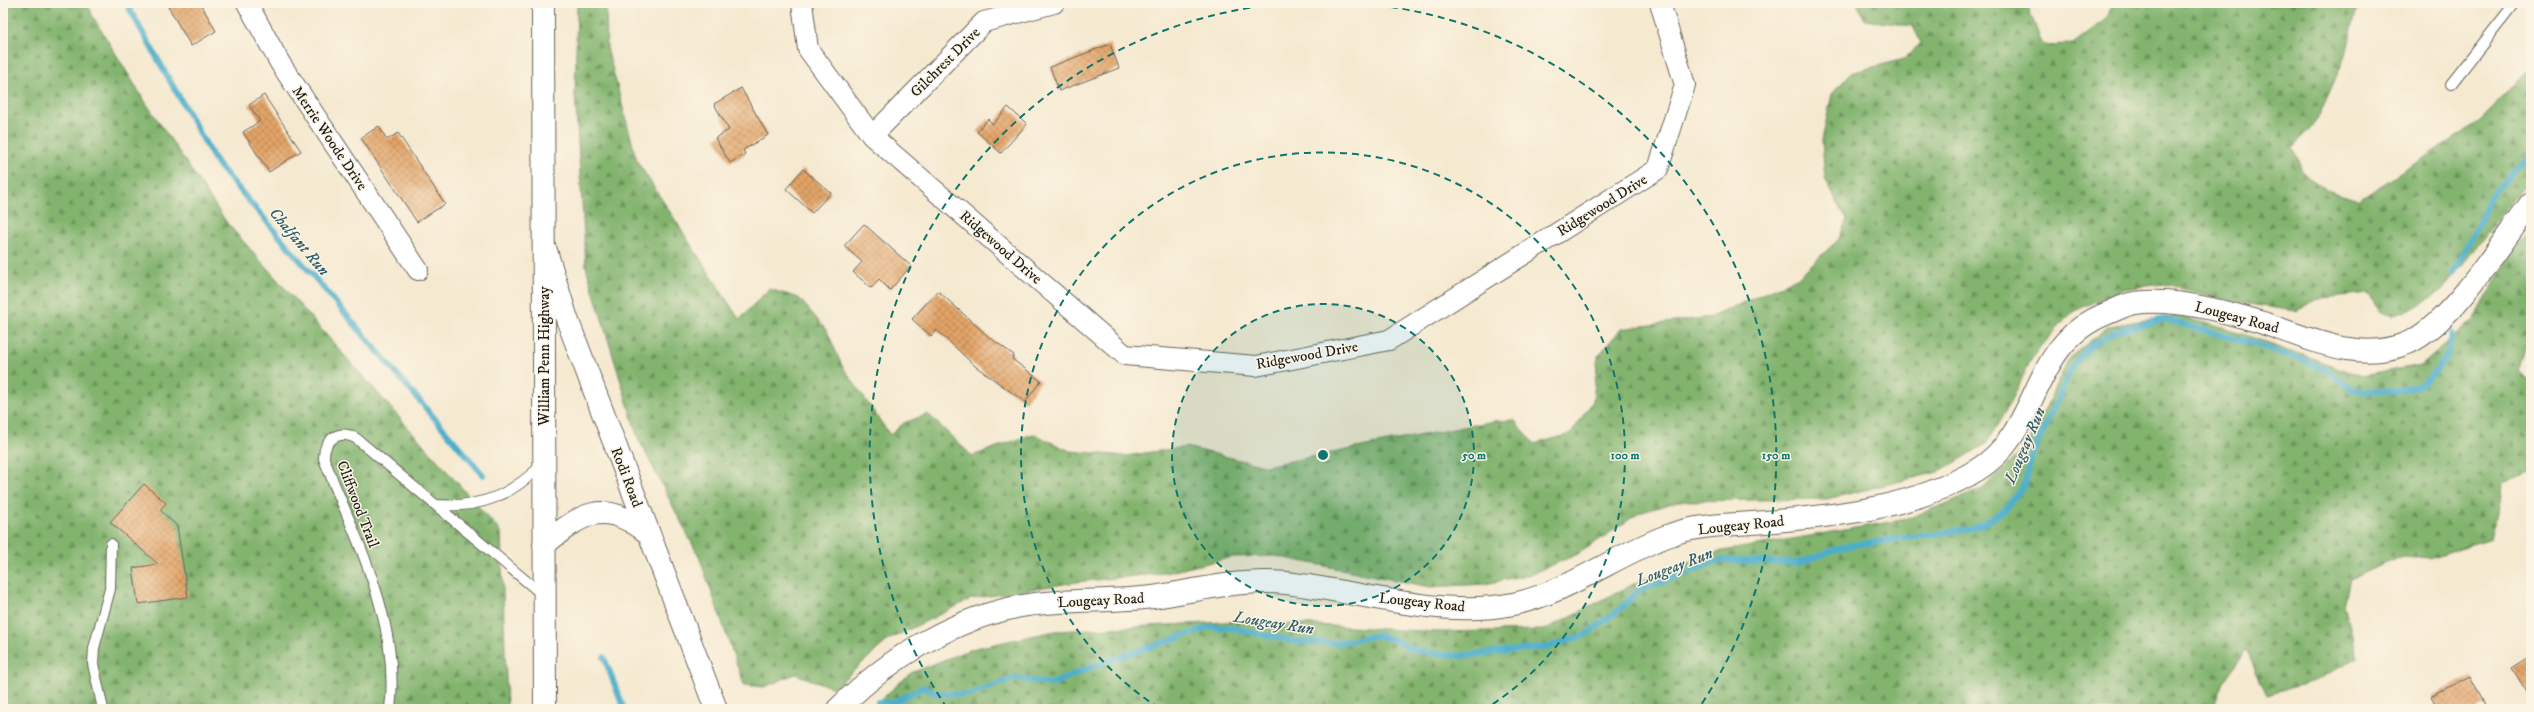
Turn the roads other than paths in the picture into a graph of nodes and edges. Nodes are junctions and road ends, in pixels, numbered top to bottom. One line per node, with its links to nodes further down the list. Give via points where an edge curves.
1 (247, 3): 11 (street, Merrie Woode Drive, via 280,63)
2 (543, 3): 10 (main road, William Penn Highway)
3 (802, 3): 8 (street, Ridgewood Drive, via 808,49)
4 (1054, 3): 8 (street, Gilchrest Drive, via 984,22)
5 (1660, 3): 8 (street, Ridgewood Drive, via 1685,85 1658,169 1389,340 1256,366 1126,355)
6 (2515, 3): 7 (lane)
7 (2451, 84)
8 (872, 136)
9 (2531, 203): 22 (main road, Lougeay Road, via 2452,308 2425,333 2407,344 2378,350 2345,349 2195,304 2133,303 2090,320 2058,349 2038,383 2020,426 2002,450 1981,468 1901,502 1826,517 1674,533 1622,556 1552,593 1511,605 1472,608 1426,605 1277,582 1217,586 1143,598 1052,603 1008,609 978,618 936,636 871,678)
10 (544, 242): 12 (main road, William Penn Highway); 14 (main road, Rodi Road, via 567,319)
11 (418, 270)
12 (544, 464): 13 (lane, via 515,487 486,502 462,506); 16 (main road, William Penn Highway)
13 (436, 505): 17 (lane, Cliffwood Trail); 19 (lane, Cliffwood Trail, via 350,435 339,435 327,442 324,459 378,595 388,642)
14 (648, 533): 16 (main road, via 624,516 600,512 576,521); 21 (main road, Rodi Road)
15 (111, 544): 18 (lane, via 110,589 94,648 93,664)
16 (544, 545): 17 (main road, William Penn Highway)
17 (544, 596): 20 (main road, William Penn Highway)
18 (103, 709)
19 (390, 709)
20 (545, 709)
21 (716, 709)
22 (838, 709)

